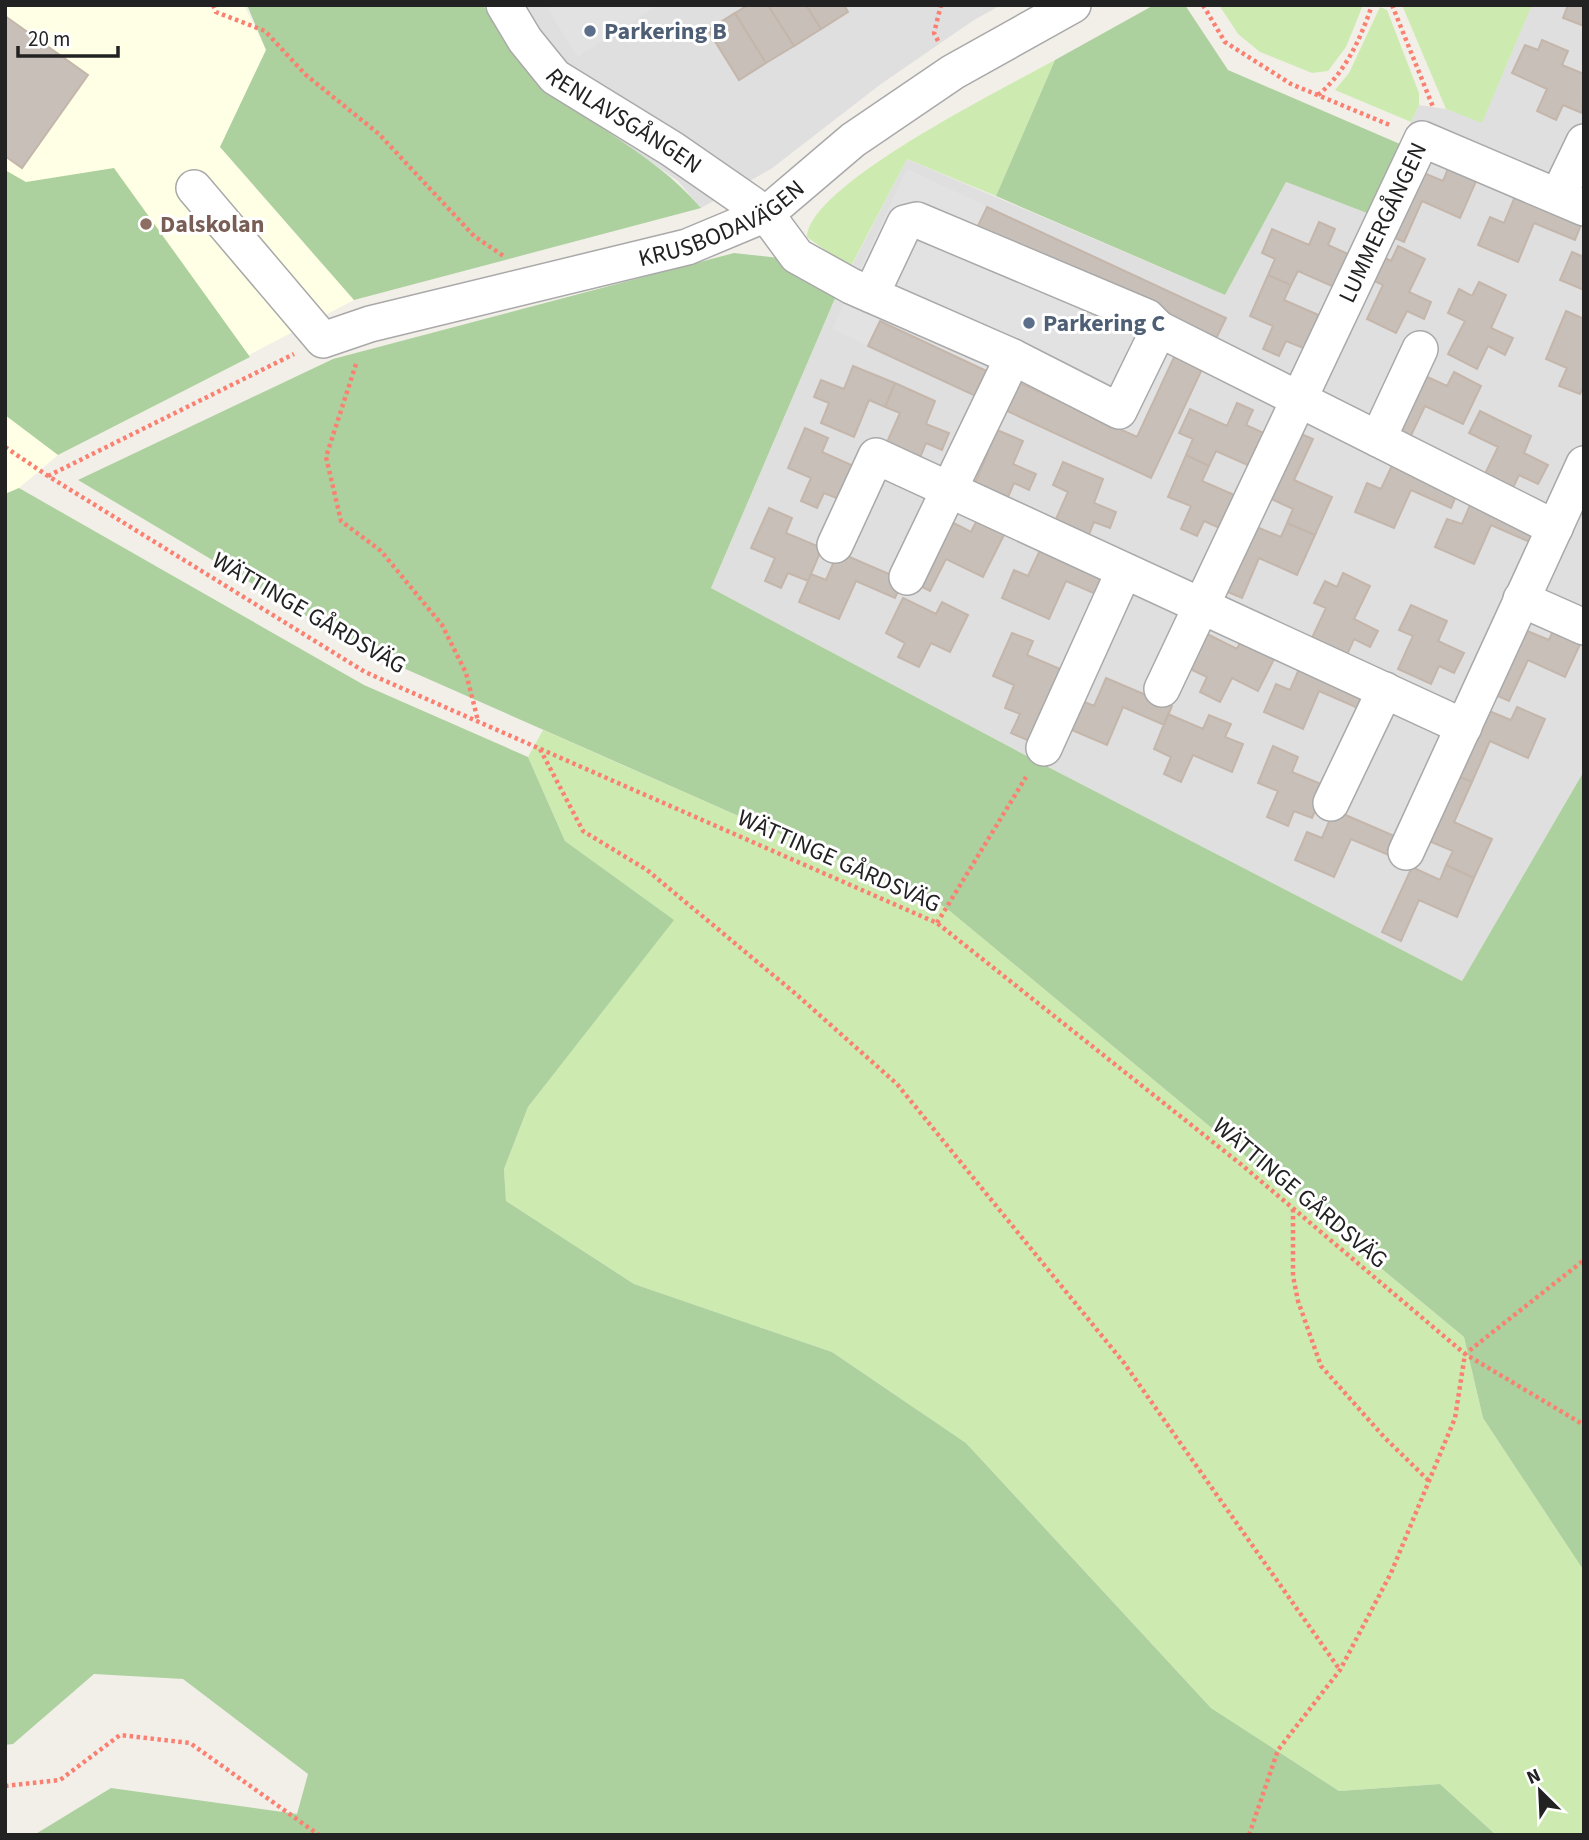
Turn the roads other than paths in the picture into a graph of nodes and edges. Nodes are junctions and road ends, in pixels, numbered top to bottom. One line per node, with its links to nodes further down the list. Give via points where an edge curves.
1 (503, 5): 6 (street, RENLAVSGÅNGEN, via 555,78 672,149)
2 (1073, 5): 6 (street, KRUSBODAVÄGEN, via 953,72 853,140)
3 (1584, 142): 5 (street, LUMMERGÅNGEN)
4 (194, 188): 6 (street, KRUSBODAVÄGEN, via 323,340 370,324 687,247)
5 (1571, 202): 11 (street, LUMMERGÅNGEN, via 1422,139)
6 (766, 214): 7 (street, via 797,256)
7 (872, 295): 8 (street, via 905,223 917,220 1147,317); 10 (street)
8 (1159, 329): 10 (street, via 1119,411); 11 (street)
9 (1420, 349): 12 (street)
10 (1013, 356): 14 (street)
11 (1299, 400): 12 (street); 20 (street, LUMMERGÅNGEN)
12 (1378, 439): 15 (street)
13 (1584, 464): 15 (street)
14 (949, 490): 16 (street, via 876,456); 17 (street); 18 (street)
15 (1555, 528): 19 (street)
16 (835, 545)
17 (1124, 571): 20 (street); 25 (street)
18 (907, 577)
19 (1521, 599): 21 (street); 24 (street)
20 (1201, 607): 22 (street, LUMMERGÅNGEN); 23 (street)
21 (1584, 627)
22 (1162, 689)
23 (1385, 690): 24 (street); 26 (street)
24 (1464, 727): 27 (street)
25 (1044, 748)
26 (1331, 803)
27 (1406, 852)

